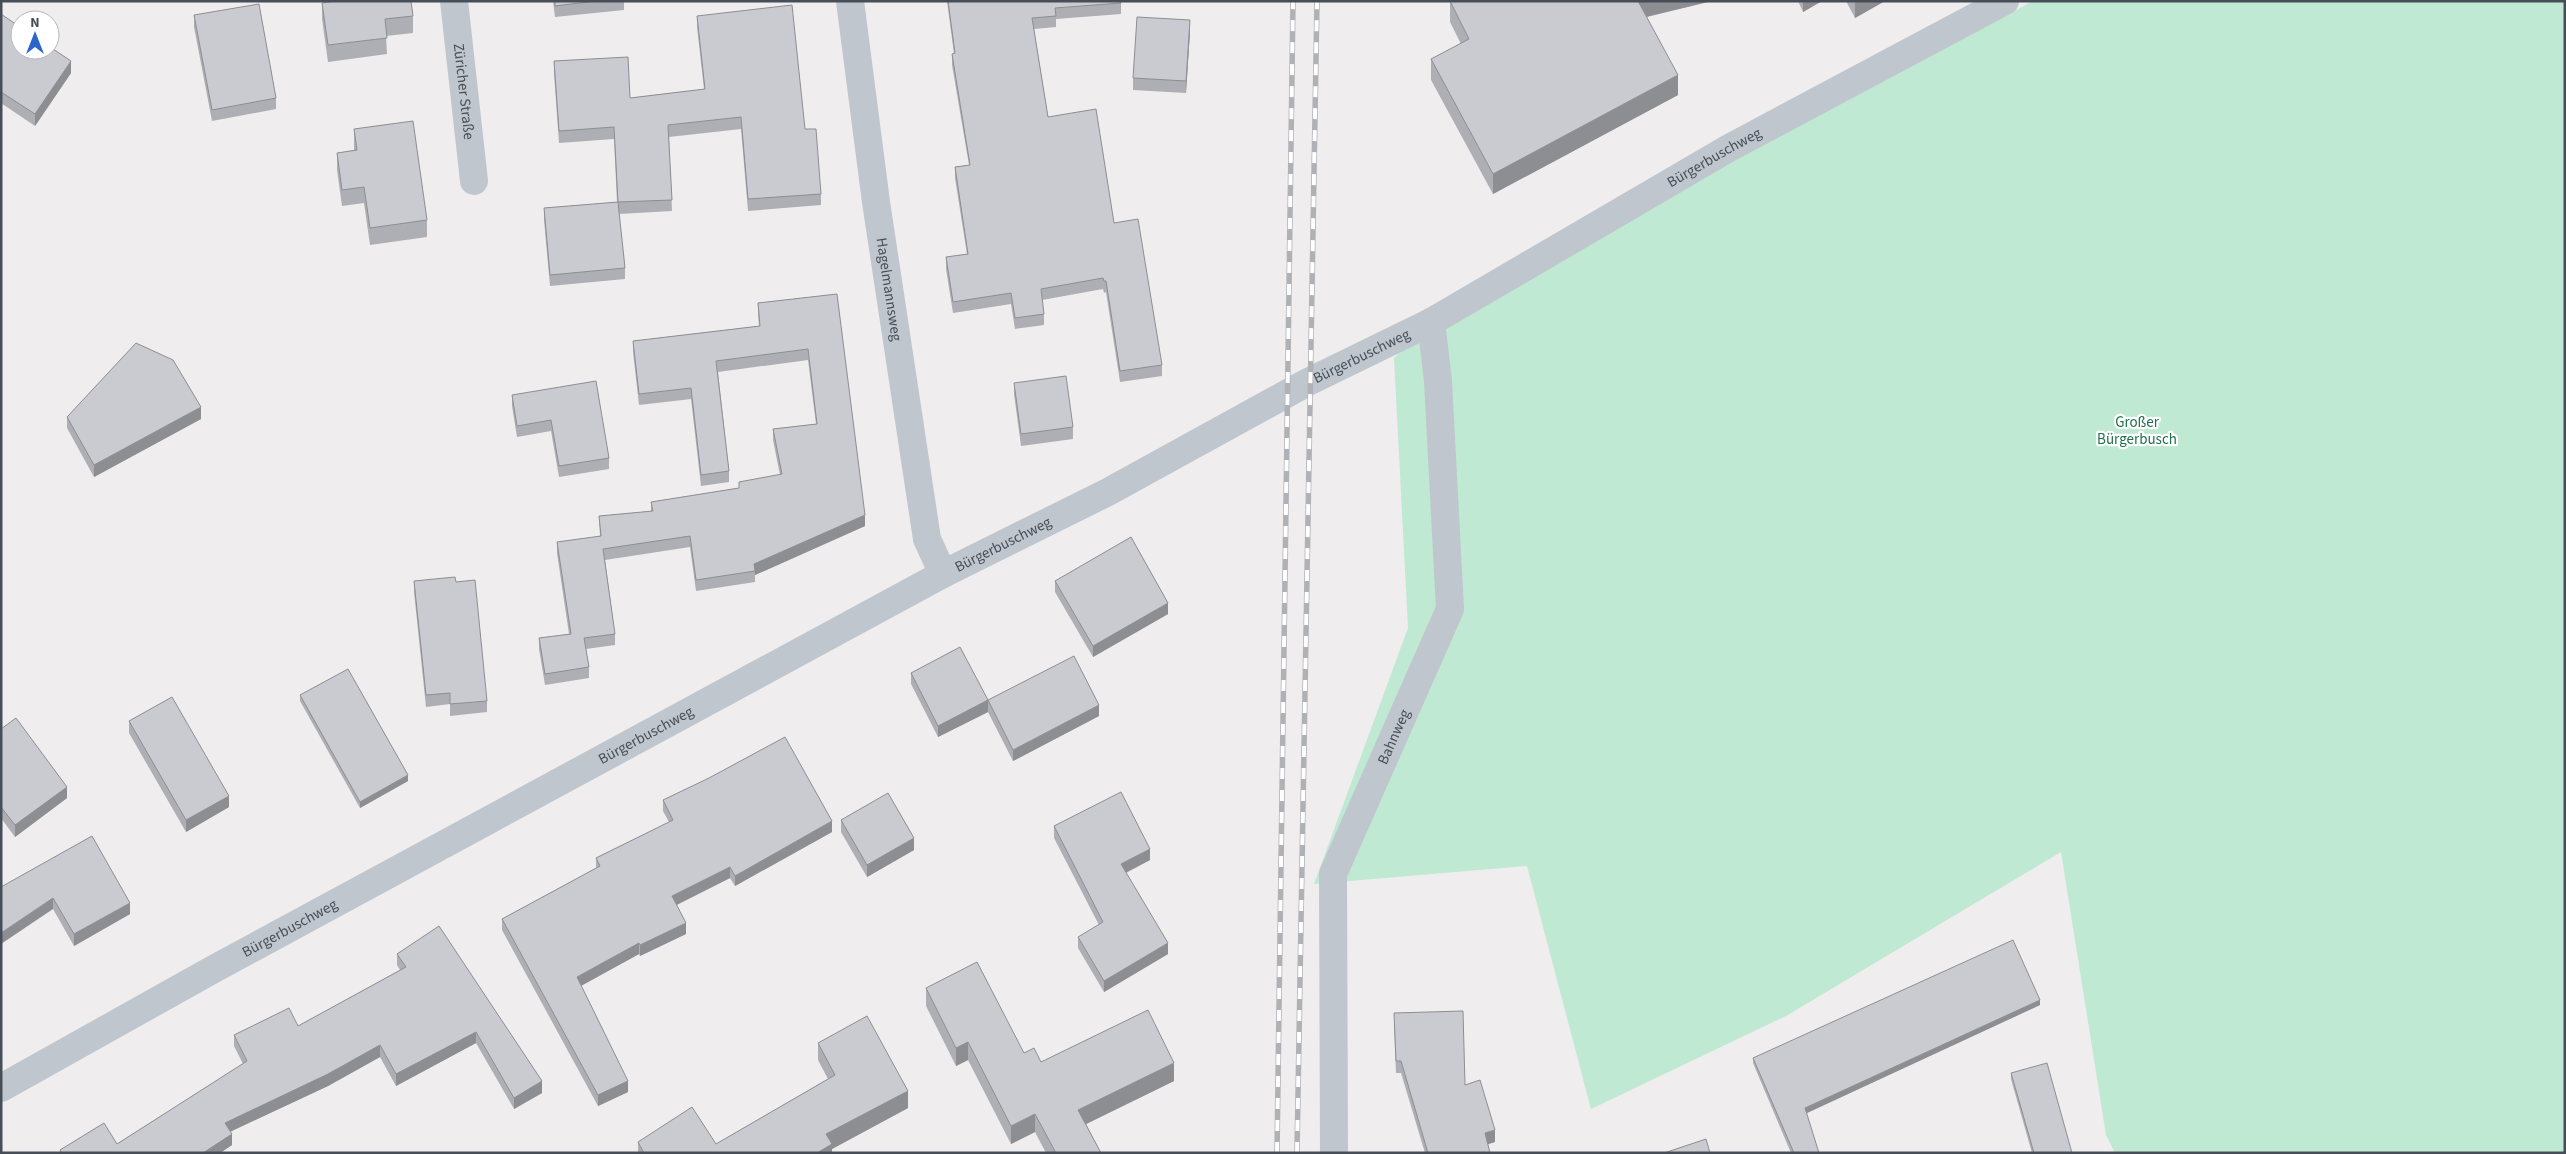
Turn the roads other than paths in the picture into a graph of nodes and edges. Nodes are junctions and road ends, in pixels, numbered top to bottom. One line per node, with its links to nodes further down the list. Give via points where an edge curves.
1 (454, 1): 4 (street, Züricher Straße)
2 (850, 1): 6 (street, Hagelmannsweg, via 920,500 927,539)
3 (2005, 1): 5 (street, Bürgerbuschweg, via 1729,148)
4 (474, 181)
5 (1431, 322): 6 (street, Bürgerbuschweg, via 1308,382 1108,492); 8 (street, Bahnweg, via 1438,381 1450,609 1333,874)
6 (943, 574): 7 (street, Bürgerbuschweg, via 212,970)
7 (1, 1088)
8 (1334, 1153)

